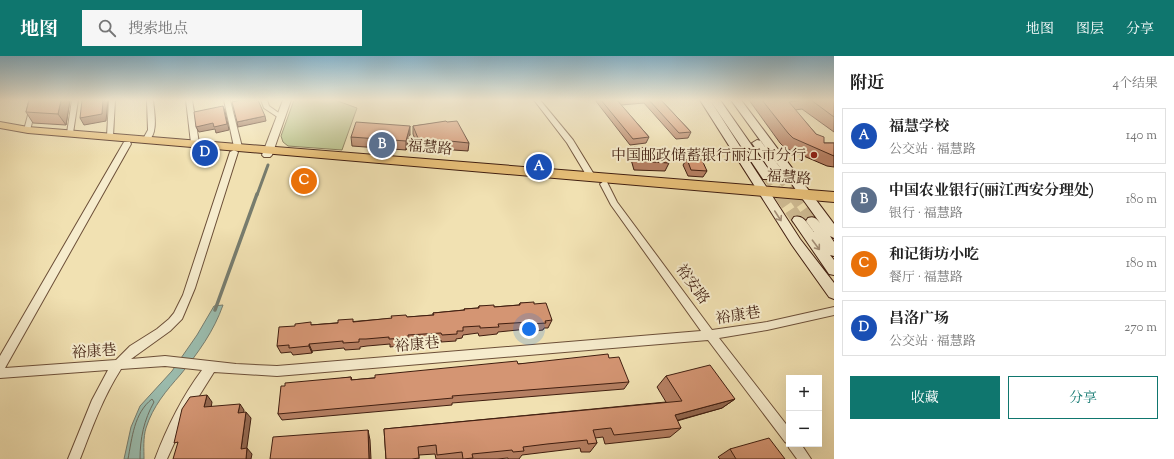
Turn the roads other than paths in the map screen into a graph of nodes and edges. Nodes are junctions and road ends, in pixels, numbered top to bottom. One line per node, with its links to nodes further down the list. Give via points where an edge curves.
1 (30, 119): 14 (street)
2 (72, 119): 16 (street)
3 (111, 119): 17 (street)
4 (151, 119): 18 (street, via 151,130)
5 (192, 119): 19 (street)
6 (230, 119): 21 (street)
7 (280, 119): 22 (street)
8 (552, 119): 23 (street)
9 (717, 119): 27 (main road)
10 (728, 119): 24 (main road)
11 (740, 119): 25 (main road)
12 (750, 119): 29 (main road)
13 (0, 125): 14 (main road, 福慧路)
14 (27, 130): 16 (main road, 福慧路)
15 (0, 133): 20 (main road, 福慧路)
16 (70, 133): 17 (main road, 福慧路)
17 (110, 136): 18 (main road, 福慧路)
18 (147, 139): 19 (main road, 福慧路)
19 (195, 143): 21 (main road, 福慧路)
20 (127, 144): 21 (main road, 福慧路); 41 (street)
21 (236, 150): 22 (main road, 福慧路); 39 (street, via 178,316 158,334 128,354)
22 (268, 152): 23 (main road, 福慧路); 26 (main road, 福慧路)
23 (591, 176): 27 (main road, 福慧路)
24 (767, 176)
25 (780, 176)
26 (604, 184): 27 (main road, 福慧路); 38 (street, 裕安路, via 614,203)
27 (764, 194): 29 (main road, 福慧路); 36 (main road, one-way to 36)
28 (834, 197): 29 (main road, 福慧路)
29 (807, 198): 30 (main road, 福慧路); 33 (main road)
30 (834, 204)
31 (798, 220): 35 (main road, one-way to 35)
32 (812, 221): 34 (main road)
33 (834, 233)
34 (834, 251)
35 (834, 270)
36 (834, 293)
37 (834, 311): 38 (street, 裕康巷)
38 (710, 335): 40 (street, 裕康巷, via 274,371); 43 (street, 裕安路)
39 (118, 365): 40 (street, 裕康巷, via 165,361); 42 (street, 裕康巷); 45 (street, via 106,384)
40 (208, 365): 46 (street, via 181,412)
41 (0, 366)
42 (0, 373)
43 (786, 434)
44 (795, 447): 47 (street)
45 (74, 459)
46 (161, 459)
47 (805, 459)

